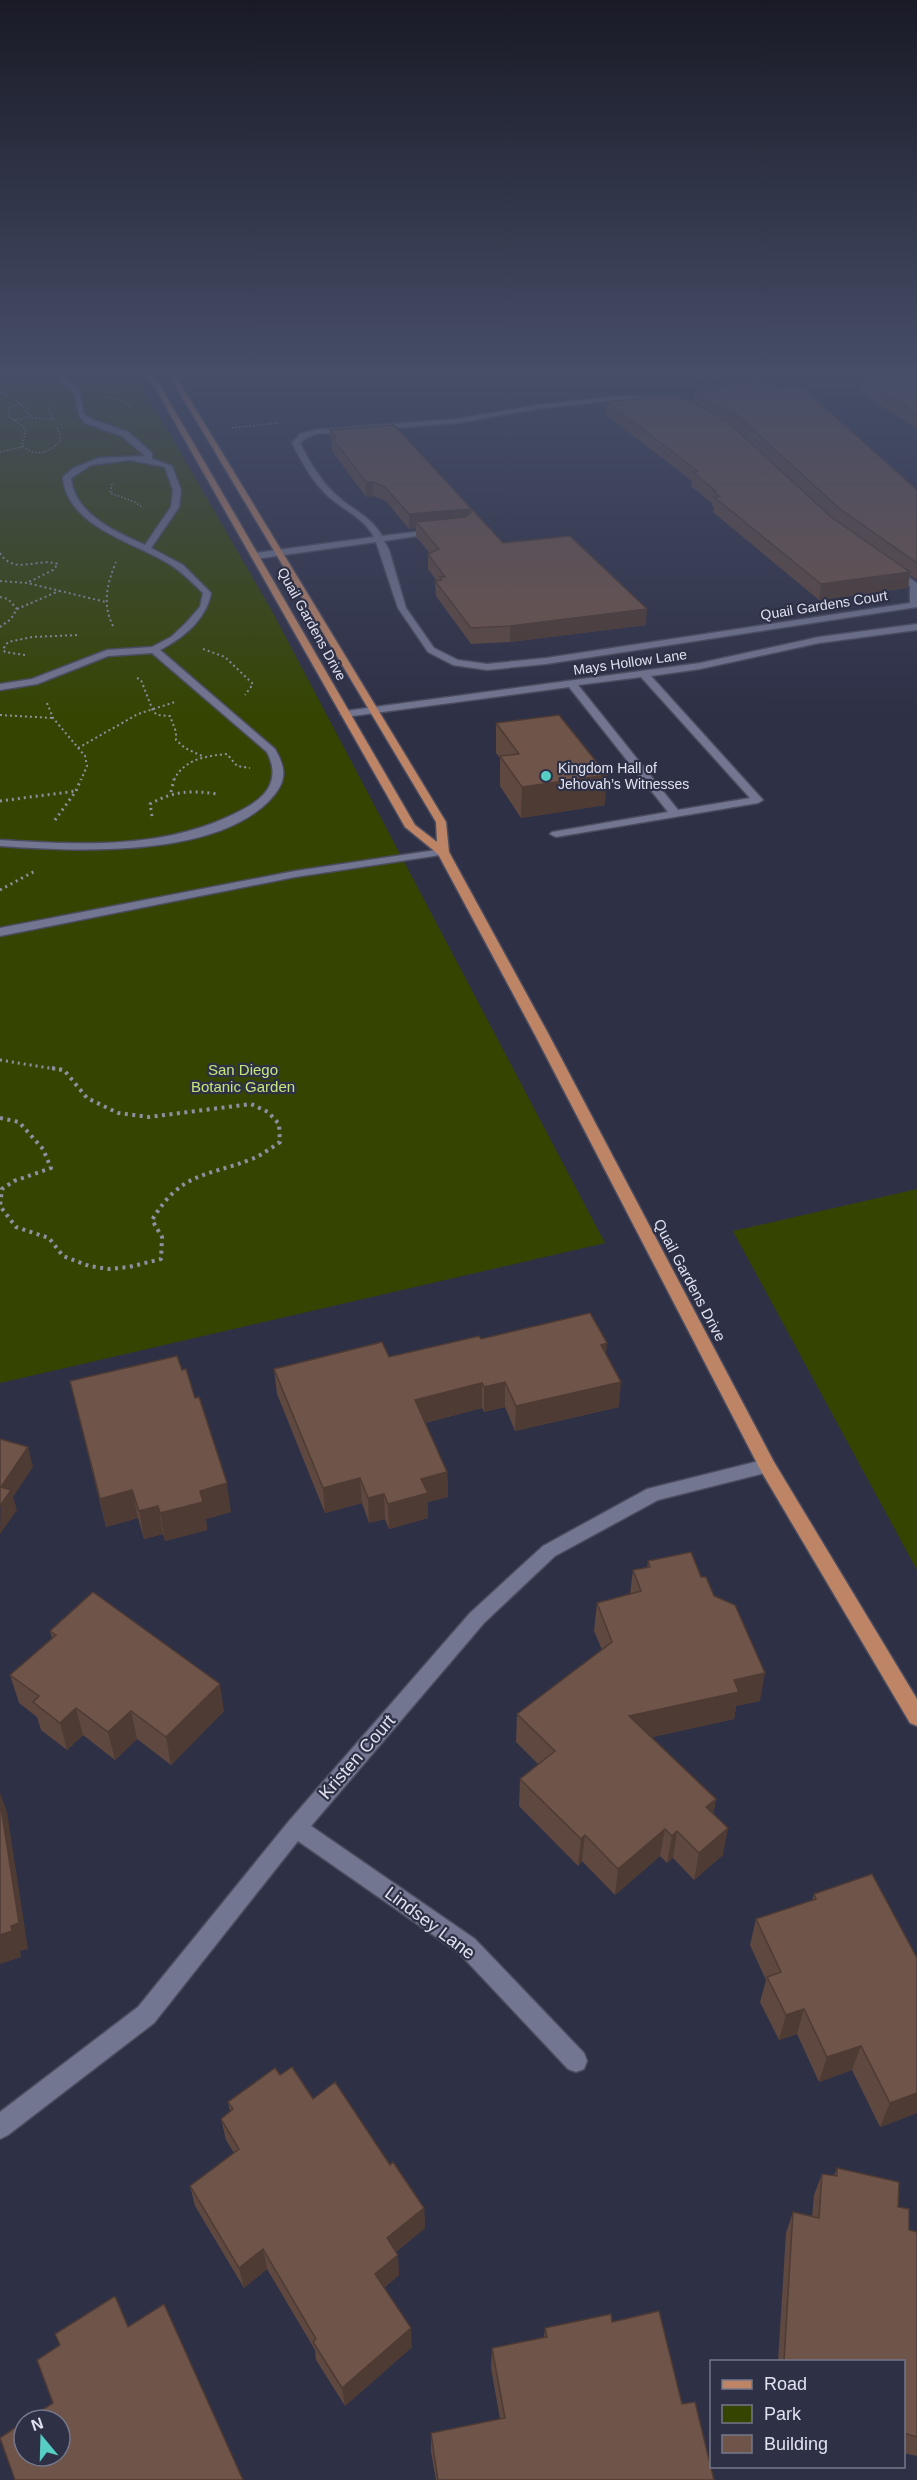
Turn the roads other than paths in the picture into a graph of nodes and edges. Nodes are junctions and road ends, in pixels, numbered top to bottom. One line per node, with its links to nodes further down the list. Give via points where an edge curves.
1 (67, 486): 9 (street, via 97,525)
2 (175, 486): 9 (street, via 175,507)
3 (215, 486): 11 (main road, Quail Gardens Drive)
4 (239, 486): 10 (main road, Quail Gardens Drive)
5 (323, 486): 8 (street, Quail Gardens Court, via 371,524)
6 (788, 486): 8 (street, Quail Gardens Court, via 832,528 914,585 914,604 558,660 487,667 456,663 431,650 402,608 385,550)
7 (443, 530): 8 (street)
8 (377, 537): 10 (street)
9 (147, 548): 13 (street, via 172,561 207,594 204,607 188,626)
10 (280, 553): 11 (street); 17 (main road, Quail Gardens Drive)
11 (255, 556): 18 (main road, Quail Gardens Drive)
12 (917, 627): 14 (street, Mays Hollow Lane, via 819,640)
13 (154, 650): 16 (street, via 107,653 34,682); 21 (street, via 271,751 279,772 277,784 264,802 241,817 169,840 117,846)
14 (644, 674): 15 (street, Mays Hollow Lane); 19 (street, via 758,800)
15 (572, 684): 17 (street, Mays Hollow Lane); 19 (street)
16 (0, 687)
17 (374, 710): 18 (street, Mays Hollow Lane); 22 (main road, Quail Gardens Drive, via 441,822)
18 (345, 714): 22 (main road, Quail Gardens Drive, via 411,827)
19 (675, 814): 20 (street)
20 (556, 834)
21 (0, 843)
22 (443, 852): 23 (street, via 295,874); 24 (main road, Quail Gardens Drive)
23 (0, 932)
24 (767, 1466): 25 (main road, Quail Gardens Drive); 26 (street, Kristen Court, via 653,1494 549,1551 477,1618)
25 (917, 1717)
26 (296, 1828): 27 (street, Lindsey Lane, via 466,1946); 28 (street, Kristen Court, via 146,2015)
27 (576, 2061)
28 (0, 2127)

